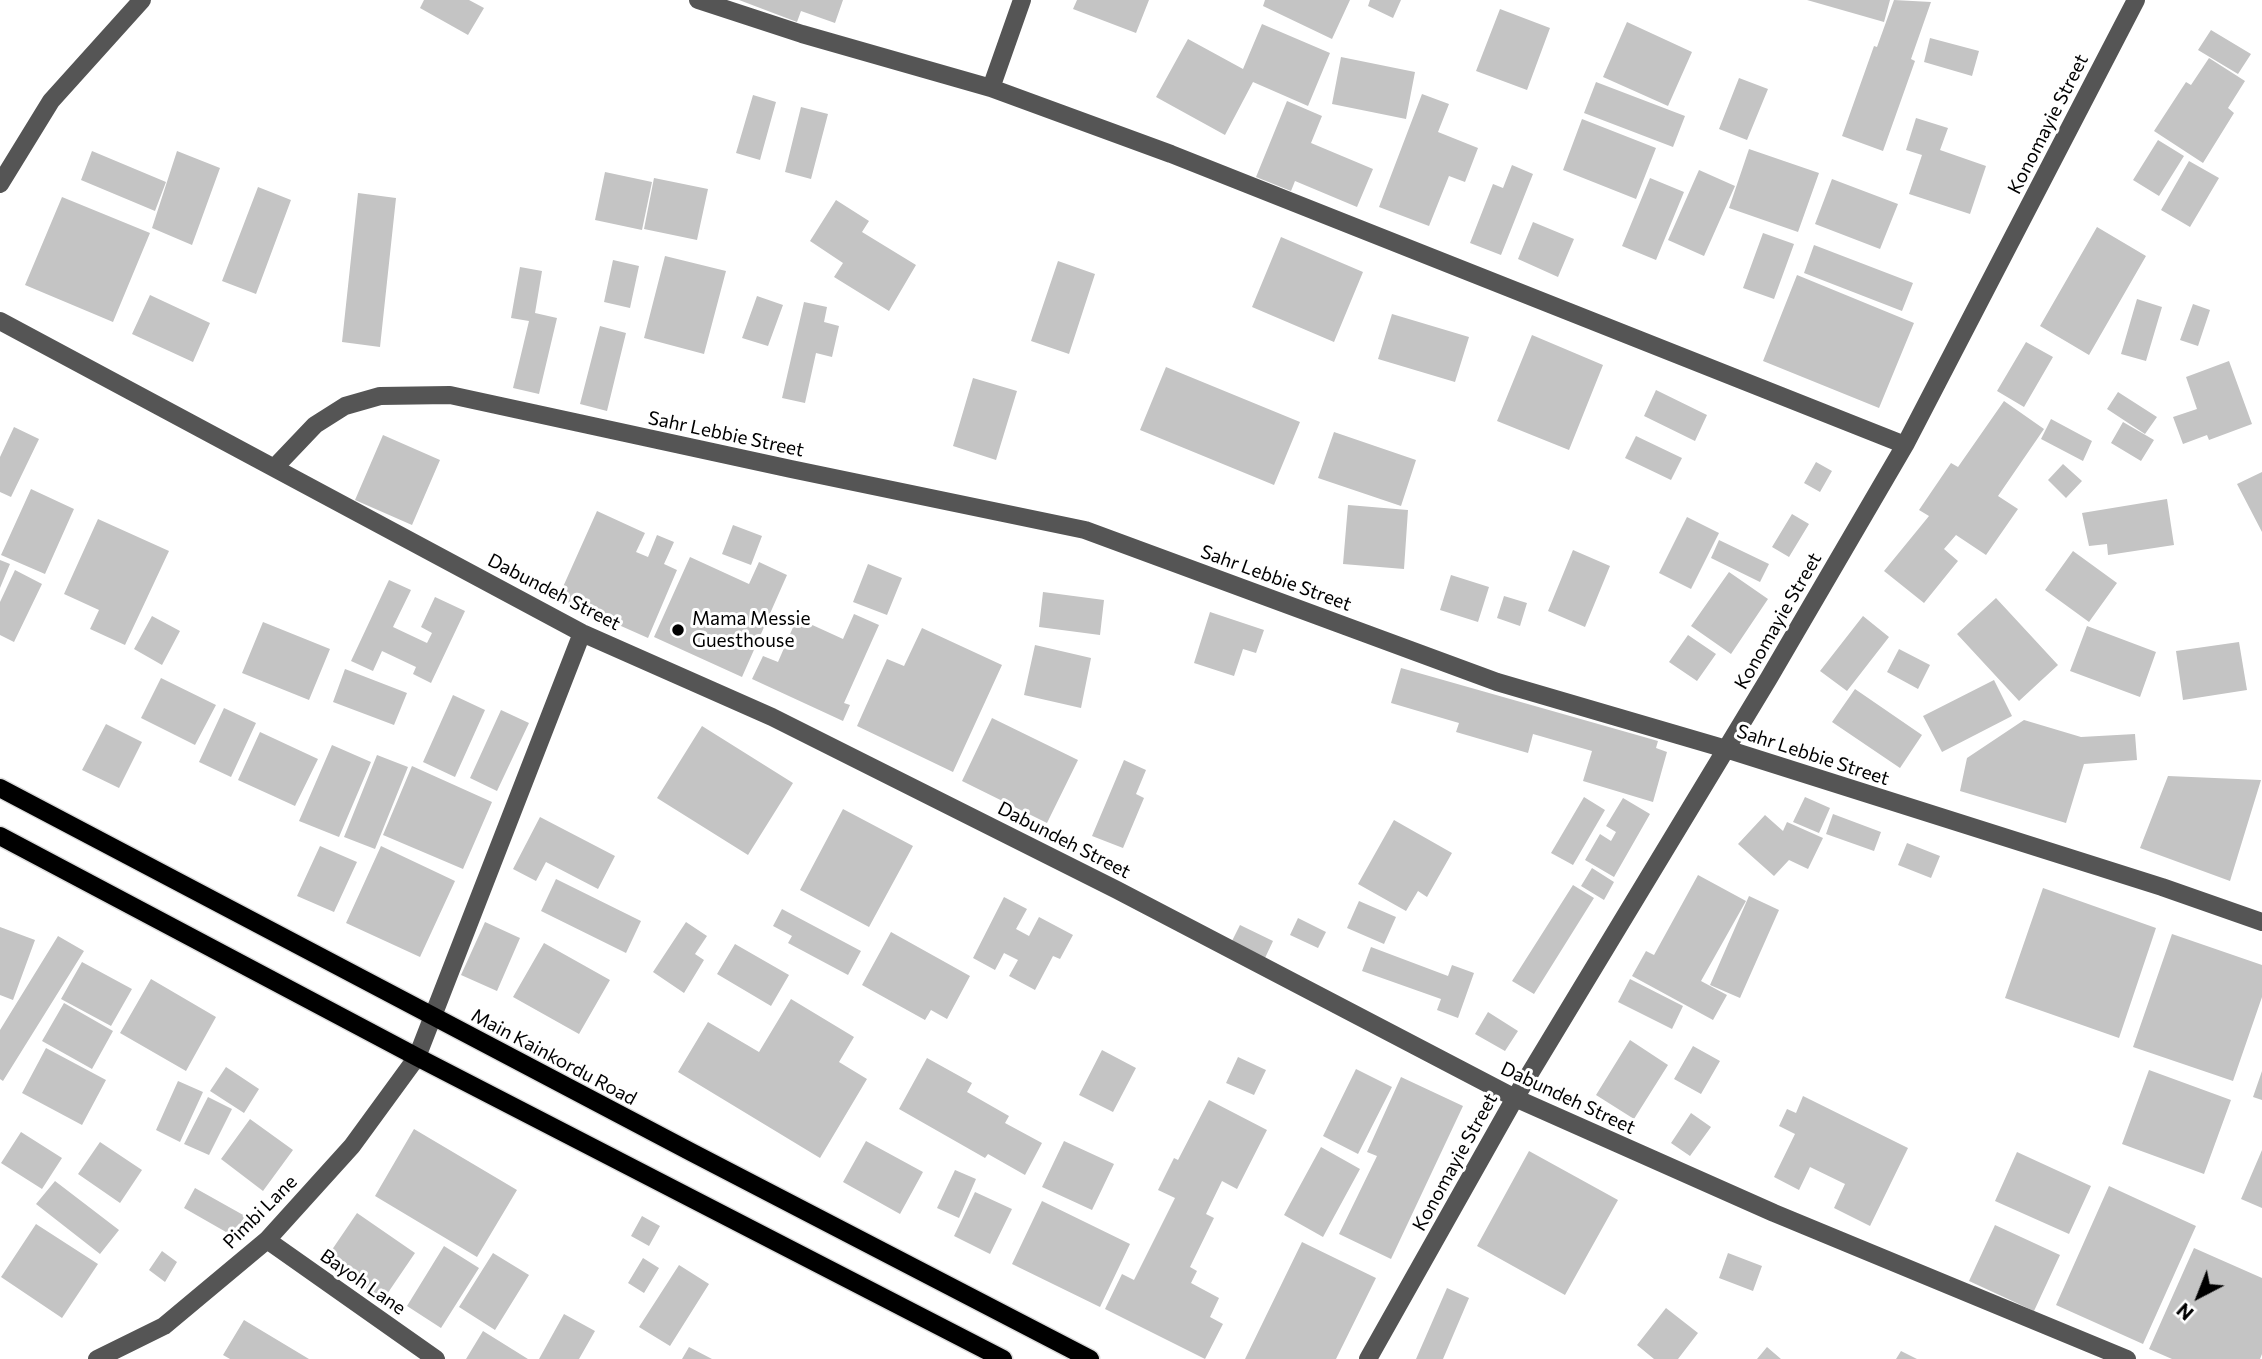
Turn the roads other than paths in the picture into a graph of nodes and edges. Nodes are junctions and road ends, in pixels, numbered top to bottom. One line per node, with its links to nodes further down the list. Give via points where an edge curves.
1 (142, 0): 6 (street, via 51,101)
2 (698, 0): 5 (street)
3 (1022, 0): 5 (street)
4 (2136, 0): 8 (street, Konomayie Street)
5 (991, 88): 8 (street, via 1171,154)
6 (0, 184)
7 (0, 321): 9 (street, Dabundeh Street)
8 (1905, 445): 11 (street, Konomayie Street)
9 (275, 467): 10 (street, Dabundeh Street); 11 (street, Sahr Lebbie Street, via 315,425 345,406 380,396 450,395 1084,530 1497,682)
10 (582, 633): 15 (street, Pimbi Lane); 17 (street, Dabundeh Street, via 772,716)
11 (1726, 749): 14 (street, Sahr Lebbie Street); 17 (street, Konomayie Street)
12 (0, 788): 15 (main road, Main Kainkordu Road)
13 (0, 836): 16 (main road)
14 (2262, 922)
15 (432, 1016): 16 (street, Pimbi Lane); 22 (main road, Main Kainkordu Road)
16 (417, 1057): 18 (street, Pimbi Lane, via 352,1146); 21 (main road)
17 (1515, 1098): 23 (street, Konomayie Street); 24 (street, Dabundeh Street, via 1774,1213)
18 (267, 1240): 19 (street, Pimbi Lane, via 164,1326); 20 (street, Bayoh Lane)
19 (97, 1359)
20 (436, 1359)
21 (1003, 1359)
22 (1090, 1359)
23 (1368, 1359)
24 (2127, 1359)

